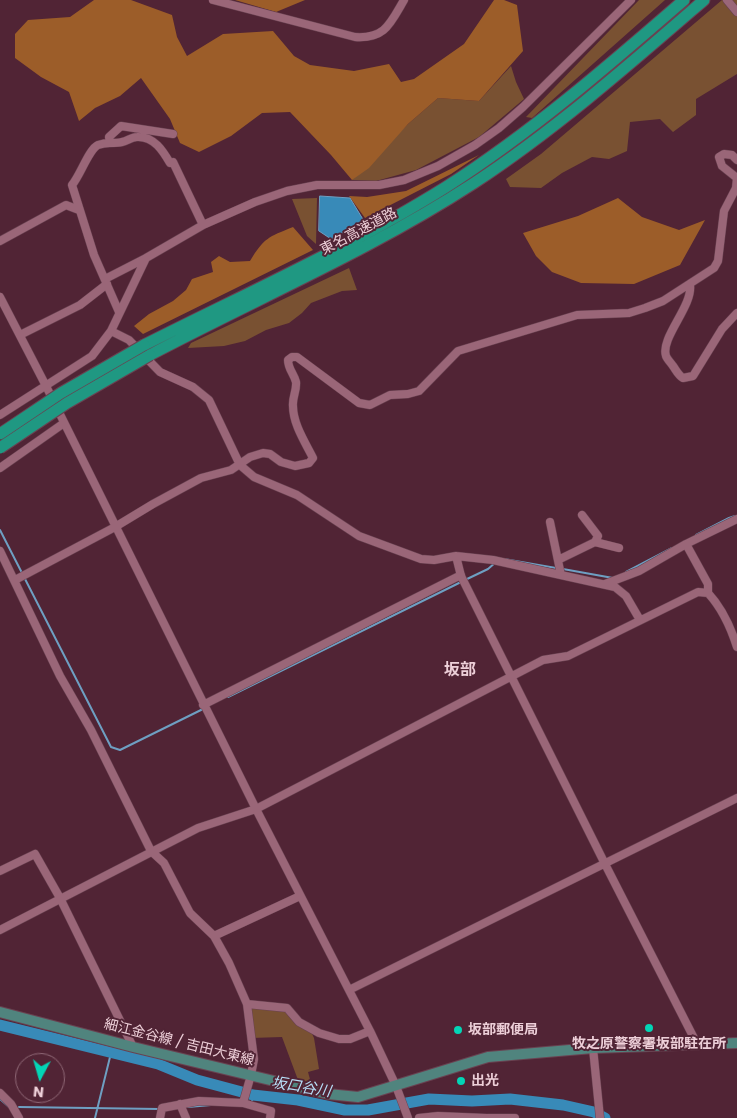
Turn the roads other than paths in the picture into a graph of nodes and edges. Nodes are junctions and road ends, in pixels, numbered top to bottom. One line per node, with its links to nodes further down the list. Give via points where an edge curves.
1 (213, 0): 2 (street, via 369,38 381,33 392,22)
2 (404, 0)
3 (631, 0): 12 (street, via 524,107 475,145 438,166 404,180 378,185 317,186 287,191)
4 (684, 0): 25 (highway, 東名高速道路, bridge, via 594,79 445,188 325,254 144,345 61,393)
5 (704, 0): 26 (highway, 東名高速道路, bridge, via 548,131 473,183 344,258 150,355 67,403)
6 (728, 2): 7 (street)
7 (737, 12)
8 (173, 134): 9 (street, via 121,126 109,137)
9 (110, 143): 11 (street, via 98,145 91,151 72,185); 12 (street, via 136,137 146,139 163,150 170,164 173,162)
10 (737, 160): 16 (street, via 732,155 719,157 722,166 737,178 736,188 724,211 718,261 714,268)
11 (79, 210): 13 (street, via 66,205); 15 (street)
12 (204, 225): 14 (street)
13 (0, 240)
14 (146, 258): 15 (street); 18 (street)
15 (106, 281): 18 (street); 21 (street, via 80,305)
16 (690, 285): 19 (street, via 689,298 666,348 666,355 683,378 693,376 722,329); 27 (street, via 645,308 577,315 458,351 419,391 390,395 370,405 359,403 310,365 292,356 288,367 296,384 293,412 313,458 309,463 295,466 263,453)
17 (0, 297): 21 (street)
18 (119, 312): 20 (street)
19 (737, 313)
20 (111, 331): 22 (street, via 92,356); 27 (street, via 128,340 160,372 193,387 209,400)
21 (20, 335): 22 (street)
22 (46, 386): 23 (street); 24 (street)
23 (0, 415)
24 (64, 423): 28 (street); 32 (street)
25 (0, 434)
26 (0, 448)
27 (240, 465): 32 (street, via 201,478); 37 (street, via 254,477 297,496 358,536 421,559)
28 (0, 468)
29 (582, 515): 33 (street, via 598,536)
30 (737, 519): 34 (street)
31 (550, 522): 38 (street)
32 (116, 527): 41 (street); 47 (street)
33 (595, 542): 35 (street); 38 (street)
34 (686, 544): 42 (street, via 639,571); 43 (street, via 708,584)
35 (619, 548)
36 (0, 551): 41 (street)
37 (456, 556): 39 (street); 40 (street)
38 (559, 562): 39 (street)
39 (561, 574): 42 (street)
40 (461, 575): 46 (street); 47 (street)
41 (17, 579): 50 (street, via 60,676)
42 (605, 584): 44 (street, via 626,596)
43 (708, 593): 44 (street, via 698,592); 45 (street, via 733,634)
44 (640, 620): 46 (street, via 568,656 542,660)
45 (737, 647)
46 (512, 676): 49 (street); 51 (street)
47 (204, 705): 49 (street)
48 (737, 798): 51 (street)
49 (256, 808): 50 (street, via 198,828); 53 (street)
50 (152, 851): 54 (street); 56 (street, via 164,863 190,913)
51 (605, 864): 57 (street); 62 (street)
52 (0, 871): 54 (street, via 35,854)
53 (300, 896): 56 (street); 57 (street)
54 (60, 898): 55 (street); 63 (street)
55 (0, 930)
56 (214, 936): 58 (street)
57 (349, 990): 60 (street)
58 (246, 1004): 60 (street, via 287,1008 299,1022 339,1039); 65 (street, via 254,1059)
59 (0, 1012): 63 (main road, 細江金谷線 / 吉田大東線)
60 (370, 1031): 66 (street)
61 (737, 1043): 62 (main road, 細江金谷線 / 吉田大東線)
62 (698, 1044): 64 (main road, 細江金谷線 / 吉田大東線)
63 (133, 1047): 65 (main road, 細江金谷線 / 吉田大東線)
64 (593, 1048): 66 (main road, 細江金谷線 / 吉田大東線, via 488,1057); 77 (street)
65 (250, 1078): 66 (main road, 細江金谷線 / 吉田大東線, via 328,1094 358,1096); 68 (street)
66 (396, 1086): 73 (street)
67 (0, 1093): 71 (street)
68 (243, 1103): 69 (street, via 199,1101); 72 (street, via 271,1111)
69 (182, 1110): 70 (street)
70 (161, 1113)
71 (19, 1118)
72 (270, 1118)
73 (408, 1118)
74 (419, 1118): 75 (street)
75 (487, 1118): 76 (street)
76 (515, 1118)
77 (600, 1118)

